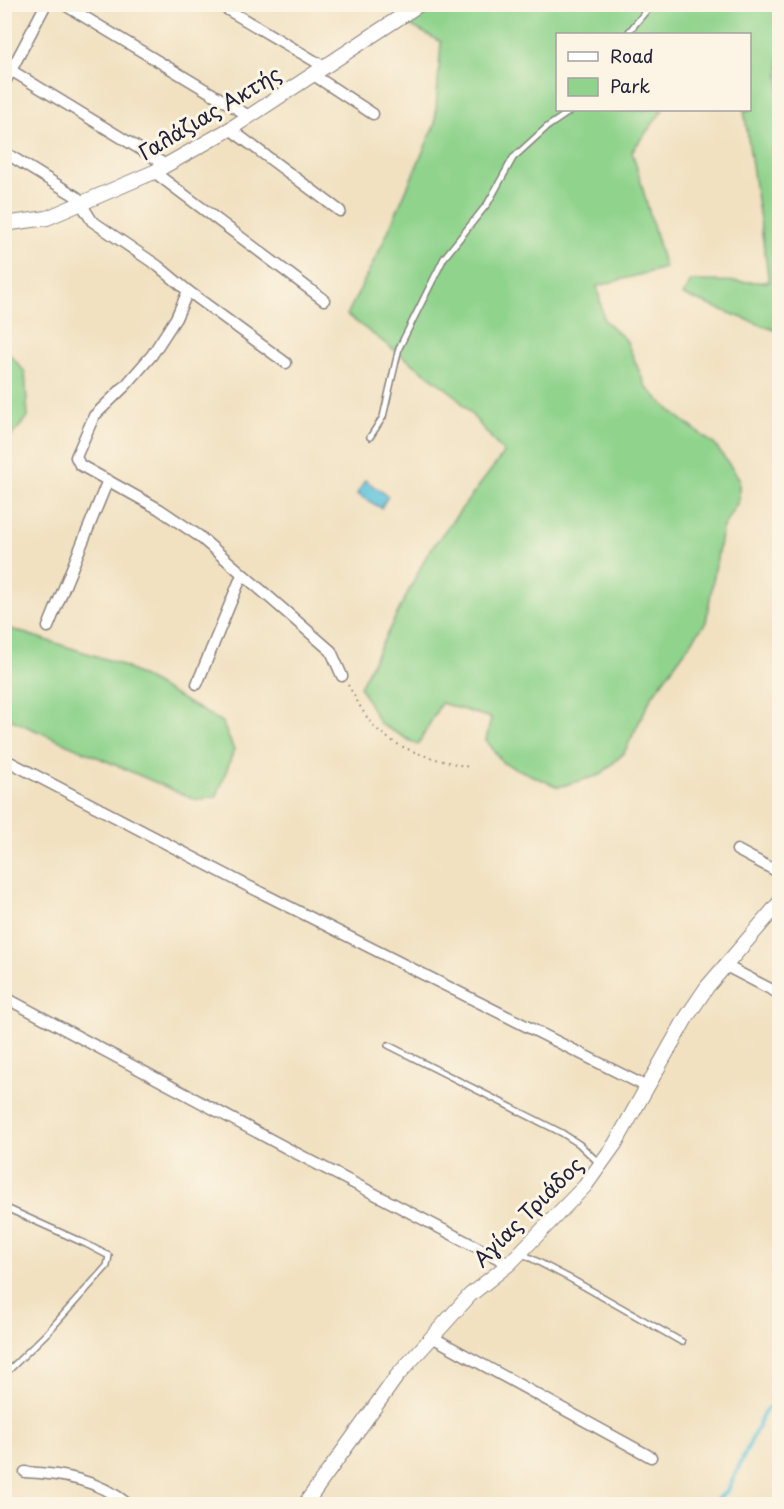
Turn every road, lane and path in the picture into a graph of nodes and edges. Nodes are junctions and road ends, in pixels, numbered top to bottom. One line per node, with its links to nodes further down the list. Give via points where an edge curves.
1 (45, 4): 7 (street)
2 (63, 4): 12 (street)
3 (218, 4): 8 (street)
4 (420, 4): 8 (street, Γαλάζιας Ακτής)
5 (652, 4): 6 (lane)
6 (628, 33)
7 (8, 68): 9 (street); 15 (street)
8 (318, 70): 11 (street); 12 (street, Γαλάζιας Ακτής)
9 (4, 84)
10 (571, 111): 22 (lane, via 513,158 488,203 444,258 399,348 383,417)
11 (373, 114)
12 (249, 116): 13 (street, Γαλάζιας Ακτής)
13 (230, 129): 15 (street, Γαλάζιας Ακτής); 17 (street)
14 (4, 152): 16 (street)
15 (160, 168): 16 (street, Γαλάζιας Ακτής); 20 (street)
16 (82, 202): 18 (street, Γαλάζιας Ακτής, via 47,218); 19 (street, via 92,221)
17 (340, 211)
18 (4, 224)
19 (188, 291): 21 (street); 23 (street, via 152,355 94,416 76,457 80,465)
20 (324, 300)
21 (286, 363)
22 (370, 436)
23 (108, 480): 24 (street, via 199,536); 25 (street)
24 (242, 575): 26 (street, via 332,651); 27 (street)
25 (48, 627)
26 (342, 676): 29 (path, via 378,731 430,758)
27 (197, 684)
28 (4, 759): 37 (street)
29 (469, 767)
30 (737, 850): 31 (street)
31 (780, 873)
32 (780, 902): 33 (street, Αγίας Τριάδος)
33 (724, 965): 34 (street); 37 (street, Αγίας Τριάδος, via 686,1018)
34 (780, 994)
35 (4, 997): 41 (street)
36 (388, 1045): 38 (lane, via 562,1133)
37 (647, 1088): 38 (street, Αγίας Τριάδος)
38 (602, 1165): 40 (street, Αγίας Τριάδος)
39 (4, 1207): 44 (lane, via 109,1256 107,1266)
40 (520, 1252): 41 (street, Αγίας Τριάδος); 43 (lane)
41 (509, 1263): 42 (street, Αγίας Τριάδος, via 470,1295)
42 (432, 1337): 45 (street); 48 (street, Αγίας Τριάδος, via 397,1376)
43 (682, 1342)
44 (4, 1375)
45 (651, 1456)
46 (25, 1472): 47 (street, via 75,1477)
47 (128, 1504)
48 (305, 1504)

